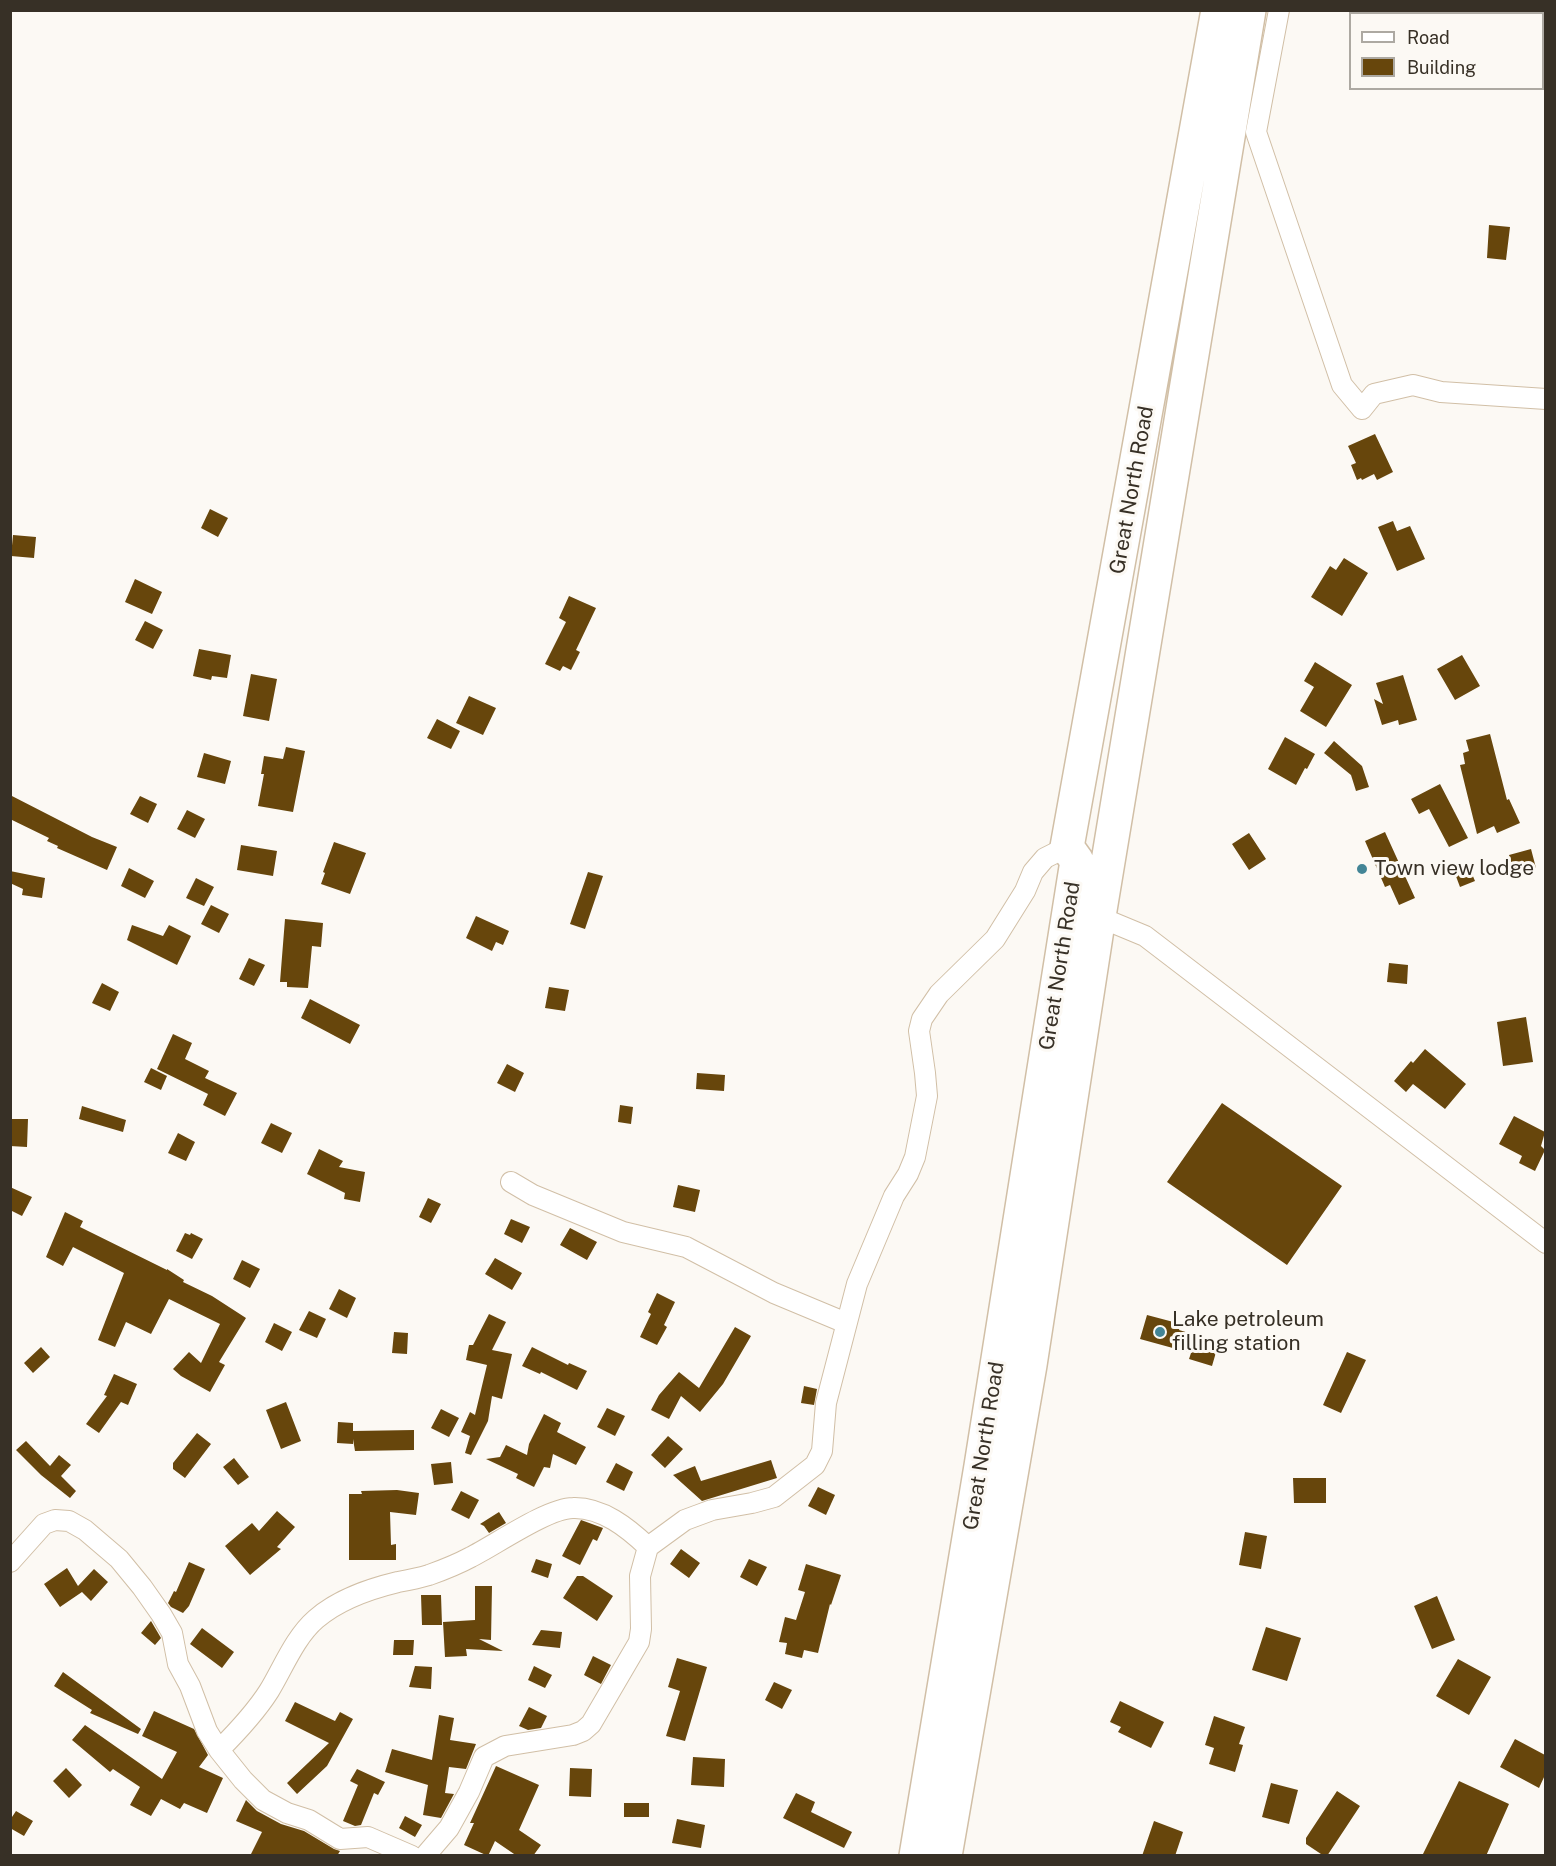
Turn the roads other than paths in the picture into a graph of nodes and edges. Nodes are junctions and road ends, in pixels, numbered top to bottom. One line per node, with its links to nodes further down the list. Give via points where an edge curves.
1 (1218, 10): 5 (highway, Great North Road)
2 (1249, 10): 6 (highway, Great North Road)
3 (1279, 10): 4 (street, via 1256,132 1342,385 1362,409 1374,394 1413,385 1441,392)
4 (1545, 399)
5 (1067, 848): 6 (highway, Great North Road, via 1077,861); 9 (street, via 1045,858 1033,872 995,939 939,994 922,1018 919,1031 927,1096 915,1157 870,1249)
6 (1084, 912): 8 (street, via 1145,936); 15 (highway, Great North Road, via 984,1444); 16 (highway, Great North Road, via 1030,1365)
7 (511, 1182): 9 (street, via 623,1232 686,1246 774,1293)
8 (1545, 1243)
9 (846, 1323): 10 (street, via 826,1403 822,1451 815,1465 774,1497 685,1520)
10 (648, 1547): 12 (street, via 615,1520 582,1508 564,1509 428,1575 360,1593 314,1621 246,1724); 14 (street, via 640,1576 639,1642 591,1724 573,1735 505,1746 484,1757 450,1828)
11 (10, 1562): 12 (street, via 44,1524 55,1520 69,1521 85,1530 120,1559 172,1633 178,1664)
12 (219, 1750): 13 (street, via 263,1800 340,1839 368,1837)
13 (412, 1856)
14 (424, 1856)
15 (916, 1856)
16 (945, 1856)

